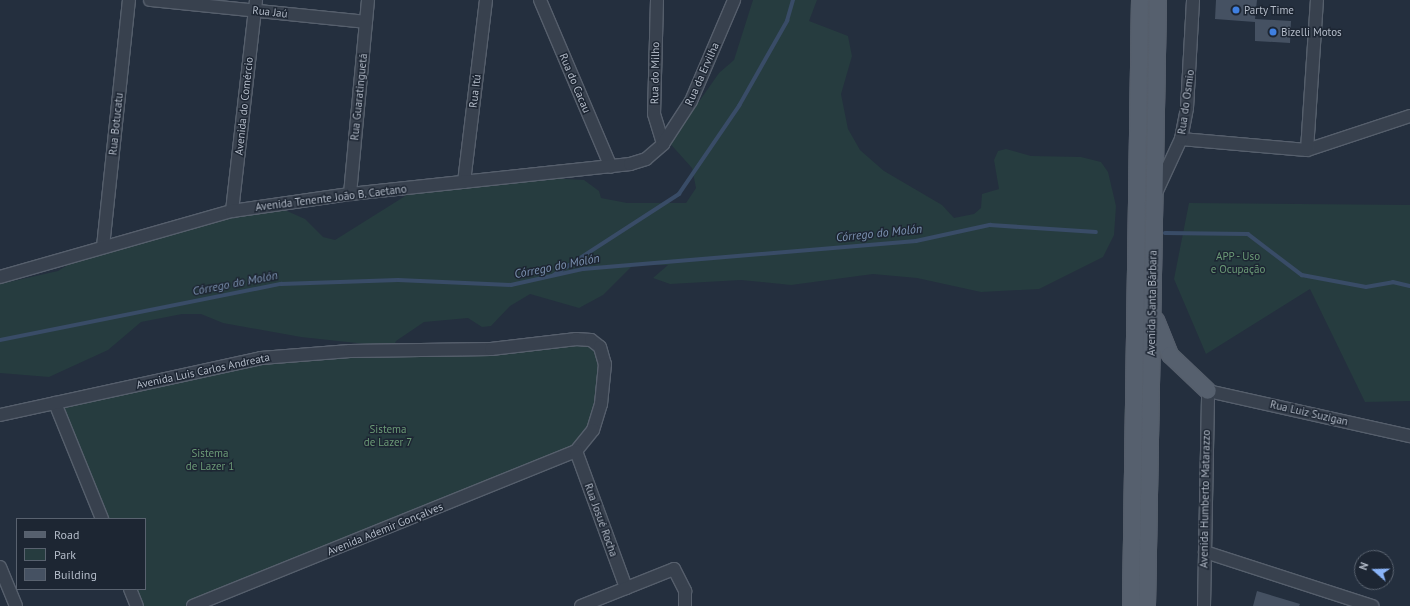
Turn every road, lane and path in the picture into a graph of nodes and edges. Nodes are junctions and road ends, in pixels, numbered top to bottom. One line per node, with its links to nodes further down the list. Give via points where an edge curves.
1 (129, 0): 23 (street, Rua Botucatu)
2 (150, 0): 12 (street, Rua Jaú)
3 (368, 0): 13 (street, Rua Guaratinguetá)
4 (486, 0): 19 (street, Rua Itú)
5 (540, 0): 18 (street, Rua do Cacau)
6 (657, 0): 16 (street, Rua do Milho, via 654,114)
7 (734, 0): 16 (street, Rua da Ervilha, via 691,101)
8 (1140, 0): 41 (main road, Avenida Santa Bárbara)
9 (1158, 0): 21 (main road, Avenida Santa Bárbara)
10 (1193, 0): 15 (street, Rua do Osmio, via 1191,72)
11 (1317, 0): 17 (street)
12 (255, 5): 13 (street, Rua Jaú); 22 (street, Avenida do Comércio)
13 (366, 22): 20 (street, Rua Guaratinguetá)
14 (1410, 116): 17 (street)
15 (1181, 139): 17 (street); 21 (street, Rua do Osmio)
16 (663, 144): 18 (street, Avenida Tenente João B. Caetano, via 646,159)
17 (1308, 150)
18 (611, 166): 19 (street, Avenida Tenente João B. Caetano)
19 (464, 182): 20 (street, Avenida Tenente João B. Caetano)
20 (350, 194): 22 (street, Avenida Tenente João B. Caetano)
21 (1154, 198): 25 (main road, Avenida Santa Bárbara)
22 (232, 211): 23 (street, Avenida Tenente João B. Caetano)
23 (102, 247): 24 (street, Avenida Tenente João B. Caetano)
24 (0, 277)
25 (1152, 307): 26 (main road, via 1170,355); 42 (main road, Avenida Santa Bárbara)
26 (1208, 391): 29 (street, Rua Luiz Suzigan); 32 (street, Avenida Humberto Matarazzo)
27 (55, 402): 28 (street, Avenida Luis Carlos Andreata); 30 (street, Avenida Luis Carlos Andreata, via 261,358 350,350 491,349 576,339 591,340 600,347 605,364 602,404 593,430); 31 (street)
28 (0, 415)
29 (1410, 436)
30 (576, 451): 34 (street, Rua Josué Rocha); 38 (street, Avenida Ademir Gonçalves)
31 (102, 518)
32 (1205, 552): 43 (street, Avenida Humberto Matarazzo); 44 (street)
33 (0, 567): 36 (street)
34 (626, 588): 39 (street); 40 (street, via 674,569 685,591)
35 (130, 590): 37 (street)
36 (16, 606)
37 (137, 606)
38 (193, 606)
39 (581, 606)
40 (685, 606)
41 (1131, 606)
42 (1147, 606)
43 (1204, 606)
44 (1372, 606)

